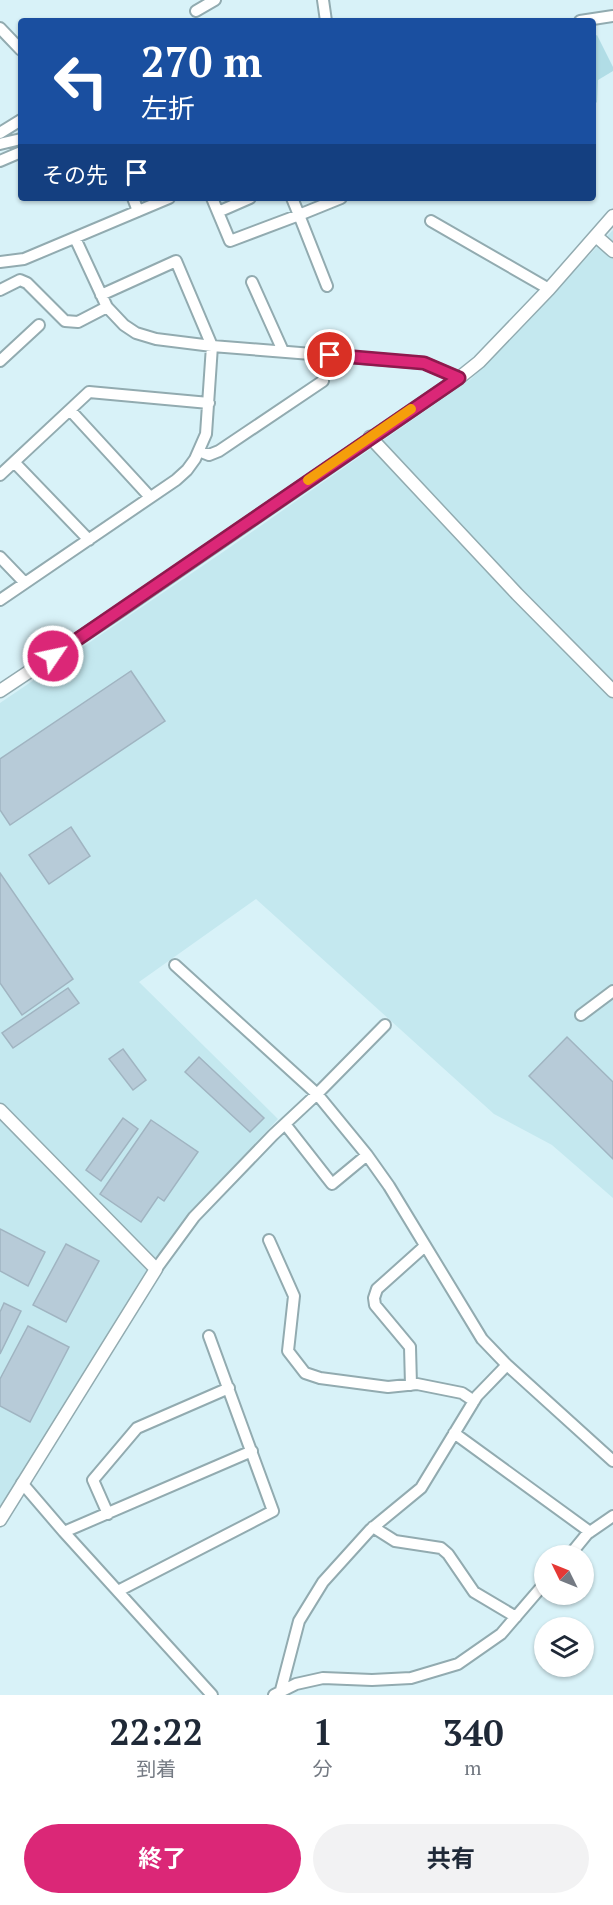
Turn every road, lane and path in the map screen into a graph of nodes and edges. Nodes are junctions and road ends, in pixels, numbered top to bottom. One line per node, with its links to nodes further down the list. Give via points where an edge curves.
1 (215, 0): 3 (street)
2 (323, 0): 5 (street)
3 (196, 11)
4 (613, 16): 6 (street)
5 (326, 18)
6 (596, 19)
7 (0, 28): 8 (street)
8 (18, 47)
9 (18, 122): 10 (street)
10 (0, 133)
11 (18, 140): 12 (street)
12 (0, 144)
13 (18, 153): 14 (street)
14 (0, 161)
15 (134, 201): 21 (street)
16 (161, 201): 21 (street)
17 (213, 201): 22 (street)
18 (243, 201): 22 (street)
19 (293, 201): 23 (street)
20 (334, 201): 23 (street)
21 (138, 211): 27 (street)
22 (218, 212): 23 (street, via 230,242)
23 (299, 215): 31 (street)
24 (613, 216): 26 (street)
25 (431, 221): 32 (street)
26 (596, 236): 28 (street); 32 (street)
27 (75, 238): 29 (street, via 24,259); 34 (street)
28 (613, 251)
29 (0, 262)
30 (252, 282): 38 (street)
31 (327, 286)
32 (549, 289): 40 (street)
33 (0, 290): 35 (street, via 20,280 27,283 65,321 78,322)
34 (101, 295): 35 (street); 37 (street, via 176,261)
35 (107, 307): 37 (street, via 136,333)
36 (39, 325): 39 (street)
37 (212, 346): 38 (street); 42 (street)
38 (284, 351): 40 (street, via 424,363)
39 (0, 361)
40 (459, 378): 44 (street)
41 (323, 381): 45 (street, via 219,452)
42 (209, 403): 43 (street, via 89,392); 45 (street, via 206,434)
43 (70, 410): 46 (street); 48 (street)
44 (370, 437): 53 (street); 54 (street)
45 (199, 452): 48 (street, via 187,470)
46 (14, 462): 47 (street); 49 (street)
47 (0, 475)
48 (150, 497): 49 (street)
49 (89, 540): 51 (street)
50 (0, 557): 51 (street)
51 (25, 583): 52 (street)
52 (0, 600)
53 (0, 691)
54 (613, 691)
55 (175, 964): 59 (street)
56 (613, 991): 57 (street)
57 (581, 1015)
58 (385, 1025): 59 (street)
59 (317, 1094): 61 (street); 62 (street)
60 (0, 1110): 65 (street)
61 (285, 1124): 62 (street, via 332,1184); 65 (street, via 194,1217)
62 (367, 1155): 64 (street)
63 (269, 1240): 68 (street, via 294,1296 288,1351 305,1373 388,1387)
64 (425, 1246): 67 (street, via 482,1339); 68 (street, via 377,1289 374,1298 375,1305 410,1347)
65 (156, 1269): 74 (street)
66 (209, 1336): 69 (street)
67 (507, 1365): 70 (street); 73 (street)
68 (411, 1385): 70 (street, via 462,1393)
69 (229, 1388): 72 (street); 75 (street, via 137,1428 93,1480)
70 (474, 1401): 71 (street)
71 (454, 1433): 78 (street, via 422,1488); 80 (street)
72 (252, 1451): 75 (street); 82 (street, via 273,1511)
73 (613, 1461)
74 (22, 1483): 77 (street); 79 (street)
75 (108, 1514): 79 (street)
76 (613, 1516): 80 (street)
77 (0, 1520)
78 (373, 1527): 84 (street, via 396,1541 441,1548 474,1592); 85 (street, via 323,1582 299,1621)
79 (64, 1532): 82 (street)
80 (590, 1532): 81 (street)
81 (579, 1545)
82 (118, 1591): 86 (street)
83 (534, 1596): 84 (street)
84 (516, 1617): 85 (street, via 501,1634 458,1664 411,1678 323,1678)
85 (277, 1693)
86 (212, 1695)

